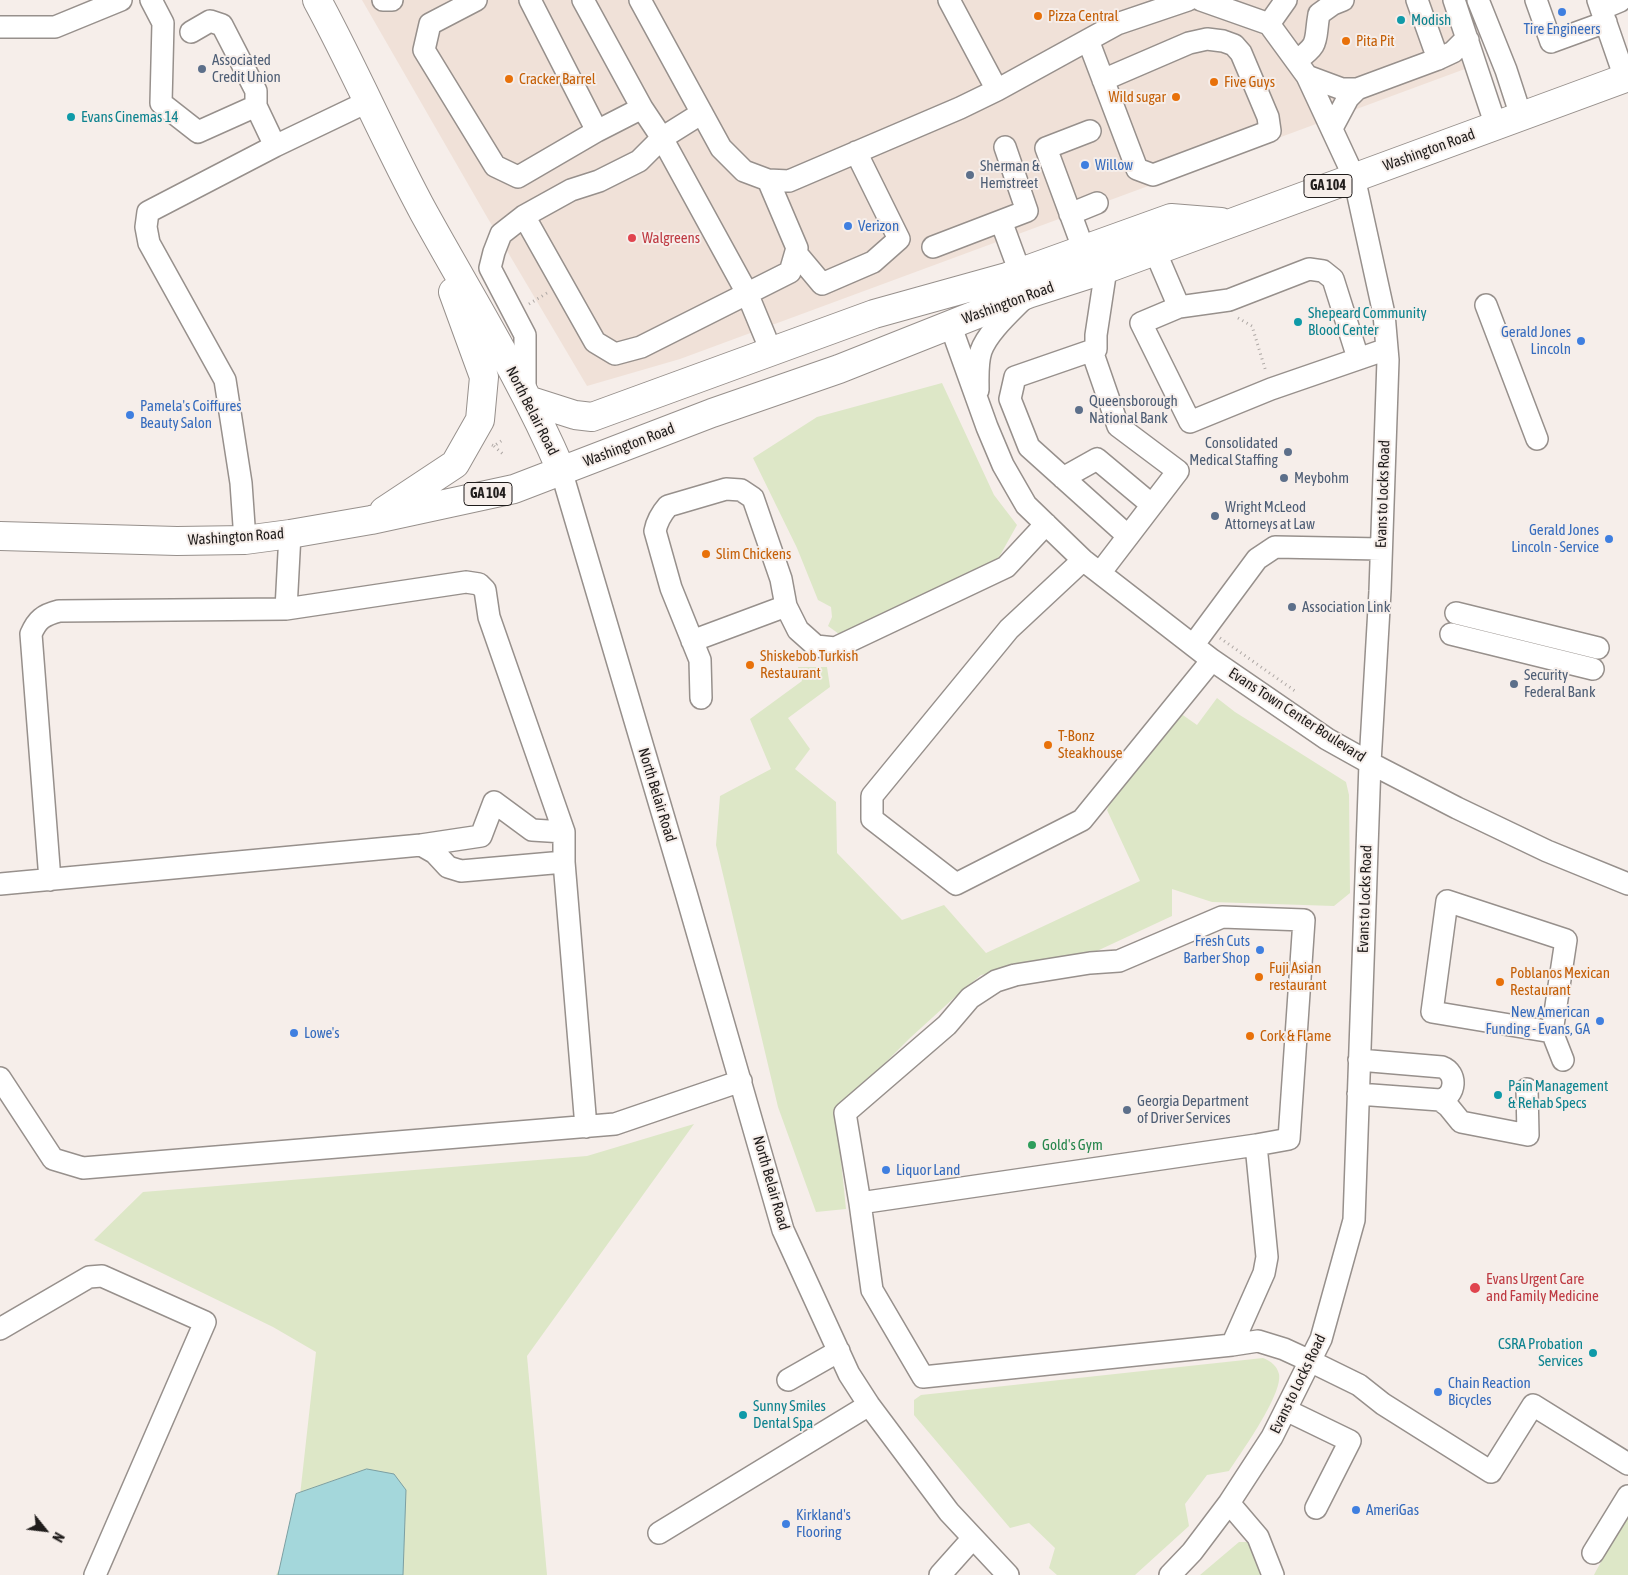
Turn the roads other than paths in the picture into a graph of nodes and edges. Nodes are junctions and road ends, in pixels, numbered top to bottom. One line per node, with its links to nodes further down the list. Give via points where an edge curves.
1 (121, 0): 23 (street, via 55,27)
2 (151, 0): 35 (street, via 163,23 161,103 198,132)
3 (318, 0): 25 (main road, North Belair Road)
4 (333, 0): 25 (main road)
5 (383, 0): 6 (street)
6 (392, 0)
7 (476, 0): 41 (street, via 430,24 424,50 496,166 518,177)
8 (530, 0): 41 (street)
9 (583, 0): 36 (street)
10 (640, 0): 37 (street)
11 (949, 0): 33 (street)
12 (1188, 0): 26 (street, via 1117,24)
13 (1201, 0): 22 (street)
14 (1286, 0): 22 (street)
15 (1343, 0): 29 (street, via 1319,14 1316,43)
16 (1416, 0): 28 (street)
17 (1454, 0): 27 (street)
18 (1478, 0): 38 (street)
19 (1536, 0): 21 (street, via 1551,42)
20 (1620, 1): 21 (street)
21 (1602, 10): 30 (street)
22 (1268, 24): 29 (street, Evans to Locks Road)
23 (0, 27)
24 (190, 32): 35 (street, via 210,22 222,25 256,91)
25 (337, 36): 34 (main road, North Belair Road)
26 (1088, 40): 31 (street); 33 (street)
27 (1468, 40): 28 (street); 39 (street)
28 (1438, 59): 32 (street)
29 (1302, 69): 32 (street, via 1342,89); 40 (street, Evans to Locks Road)
30 (1626, 77): 38 (main road, Washington Road / GA 104)
31 (1103, 80): 31 (street, via 1137,169 1153,175 1270,131 1268,117 1241,53 1234,45 1223,41 1207,39 1190,43)
32 (1357, 89): 40 (street, via 1348,98)
33 (997, 90): 46 (street)
34 (367, 102): 44 (street); 50 (main road, North Belair Road)
35 (256, 106): 44 (street)
36 (642, 108): 41 (street); 43 (street)
37 (702, 113): 43 (street); 48 (street, via 721,148 744,171)
38 (1522, 116): 39 (main road, Washington Road / GA 104)
39 (1496, 126): 47 (main road, Washington Road / GA 104)
40 (1332, 128): 47 (street, Evans to Locks Road)
41 (597, 131)
42 (1090, 131): 51 (street, via 1046,148)
43 (662, 138): 52 (street, via 639,161 572,190); 60 (street)
44 (275, 146): 79 (street, via 148,212 146,227 149,243 225,380 240,483)
45 (1005, 147): 53 (street, via 1027,211)
46 (856, 152): 48 (street, via 788,181); 57 (street, via 899,239 872,262 822,284)
47 (1354, 177): 54 (main road, Washington Road / GA 104); 65 (street, Evans to Locks Road, via 1384,314)
48 (768, 180): 57 (street, via 797,248)
49 (1097, 203): 51 (street)
50 (423, 211): 68 (main road, North Belair Road); 74 (main road, via 484,377 480,420 455,464)
51 (1070, 214): 58 (street)
52 (524, 216): 60 (street, via 595,342 615,354 641,347); 68 (street, via 501,234 490,268 525,335)
53 (1001, 221): 55 (street); 59 (street)
54 (1230, 222): 56 (main road, Washington Road / GA 104); 58 (main road, Washington Road, via 1171,218)
55 (933, 247)
56 (1155, 251): 58 (main road, Washington Road / GA 104); 62 (street)
57 (796, 253): 60 (street, via 790,272)
58 (1094, 264): 59 (main road, Washington Road / GA 104); 64 (street, via 1096,349)
59 (1024, 283): 63 (main road, Washington Road / GA 104); 66 (main road, Washington Road, via 874,314); 69 (street, via 981,351)
60 (747, 293): 66 (street)
61 (1486, 305): 70 (street)
62 (1179, 308): 67 (street, via 1230,300 1309,269 1322,271 1332,279); 67 (street, via 1141,323 1190,422)
63 (950, 324): 69 (street, Evans Town Center Boulevard); 71 (main road, Washington Road / GA 104, via 839,369)
64 (1092, 350): 72 (street, via 1015,377 1010,399 1029,447); 73 (street, via 1118,426 1178,471)
65 (1388, 350): 67 (street); 80 (street, Evans to Locks Road)
66 (772, 352): 68 (main road, Washington Road, via 592,416 575,415)
67 (1358, 358)
68 (526, 397): 71 (main road, North Belair Road)
69 (979, 405): 75 (street, Evans Town Center Boulevard, via 1002,465 1026,505)
70 (1537, 439)
71 (561, 470): 74 (main road, Washington Road / GA 104, via 514,488); 101 (street, North Belair Road)
72 (1063, 478): 73 (street, via 1096,459); 78 (street)
73 (1152, 505): 78 (street)
74 (371, 520): 76 (main road, Washington Road / GA 104)
75 (1046, 524): 81 (street, Evans Town Center Boulevard); 83 (street, via 1006,567 836,648 816,646 798,630)
76 (290, 534): 79 (main road, Washington Road / GA 104); 84 (street)
77 (0, 536): 79 (main road, Washington Road / GA 104)
78 (1128, 536): 82 (street)
79 (244, 540)
80 (1381, 549): 87 (street, via 1275,547 1256,559); 90 (street, Evans to Locks Road)
81 (1083, 560): 82 (street, Evans Town Center Boulevard); 88 (street, via 1010,629 872,796 872,819 956,884 1082,820)
82 (1100, 573): 87 (street, Evans Town Center Boulevard)
83 (786, 606): 86 (street); 86 (street, via 781,579 753,498 741,490 726,489 668,506 661,513 655,531 671,588)
84 (286, 609): 91 (street, via 466,582 479,584 485,590 489,617); 94 (street, via 58,612 36,622 31,634)
85 (1455, 619): 85 (street, via 1597,653)
86 (692, 640): 89 (street, via 700,660)
87 (1194, 644): 88 (street, Evans Town Center Boulevard)
88 (1212, 660): 90 (street, Evans Town Center Boulevard, via 1327,738)
89 (702, 698)
90 (1370, 763): 96 (street, Evans Town Center Boulevard, via 1547,851); 98 (street, Evans to Locks Road)
91 (564, 832): 92 (street, via 532,830 494,802 481,836); 93 (street)
92 (422, 845): 93 (street, via 448,867 461,871); 94 (street)
93 (564, 862): 105 (street)
94 (50, 880): 95 (street)
95 (0, 884)
96 (1628, 884)
97 (1552, 1032): 97 (street, via 1432,1012 1447,901 1566,940); 99 (street)
98 (1359, 1060): 103 (street, Evans to Locks Road); 104 (street, via 1447,1069 1453,1077 1452,1090 1446,1099)
99 (1563, 1060)
100 (0, 1078): 105 (street, via 53,1159 83,1168)
101 (741, 1081): 105 (street, via 615,1124); 110 (street, North Belair Road, via 784,1230)
102 (1527, 1089): 104 (street, via 1528,1135 1461,1122)
103 (1358, 1094): 104 (street); 111 (street, Evans to Locks Road, via 1354,1220 1321,1339)
104 (1440, 1100)
105 (586, 1127)
106 (1256, 1145): 107 (street); 107 (street, via 1289,1140 1304,920 1222,917 1119,961 1015,975 996,981 970,998 947,1025 845,1113); 109 (street, via 1267,1257 1264,1273)
107 (860, 1203): 109 (street, via 872,1290 923,1377)
108 (0, 1329): 122 (street, via 89,1277 102,1276 205,1322)
109 (1232, 1345): 111 (street, via 1258,1341 1284,1348)
110 (839, 1351): 112 (street); 113 (street, North Belair Road)
111 (1310, 1361): 114 (street, Evans to Locks Road); 115 (street, via 1359,1385 1383,1404 1490,1472 1533,1405)
112 (788, 1380)
113 (869, 1405): 119 (street); 120 (street, North Belair Road, via 949,1512)
114 (1286, 1410): 117 (street, Evans to Locks Road); 118 (street, via 1350,1441)
115 (1628, 1464)
116 (1628, 1496): 121 (street)
117 (1228, 1504): 125 (street, Evans to Locks Road); 126 (street, via 1258,1537)
118 (1316, 1508)
119 (659, 1533)
120 (973, 1538): 123 (street); 124 (street, North Belair Road)
121 (1592, 1553)
122 (95, 1575)
123 (940, 1575)
124 (1008, 1575)
125 (1170, 1575)
126 (1273, 1575)

